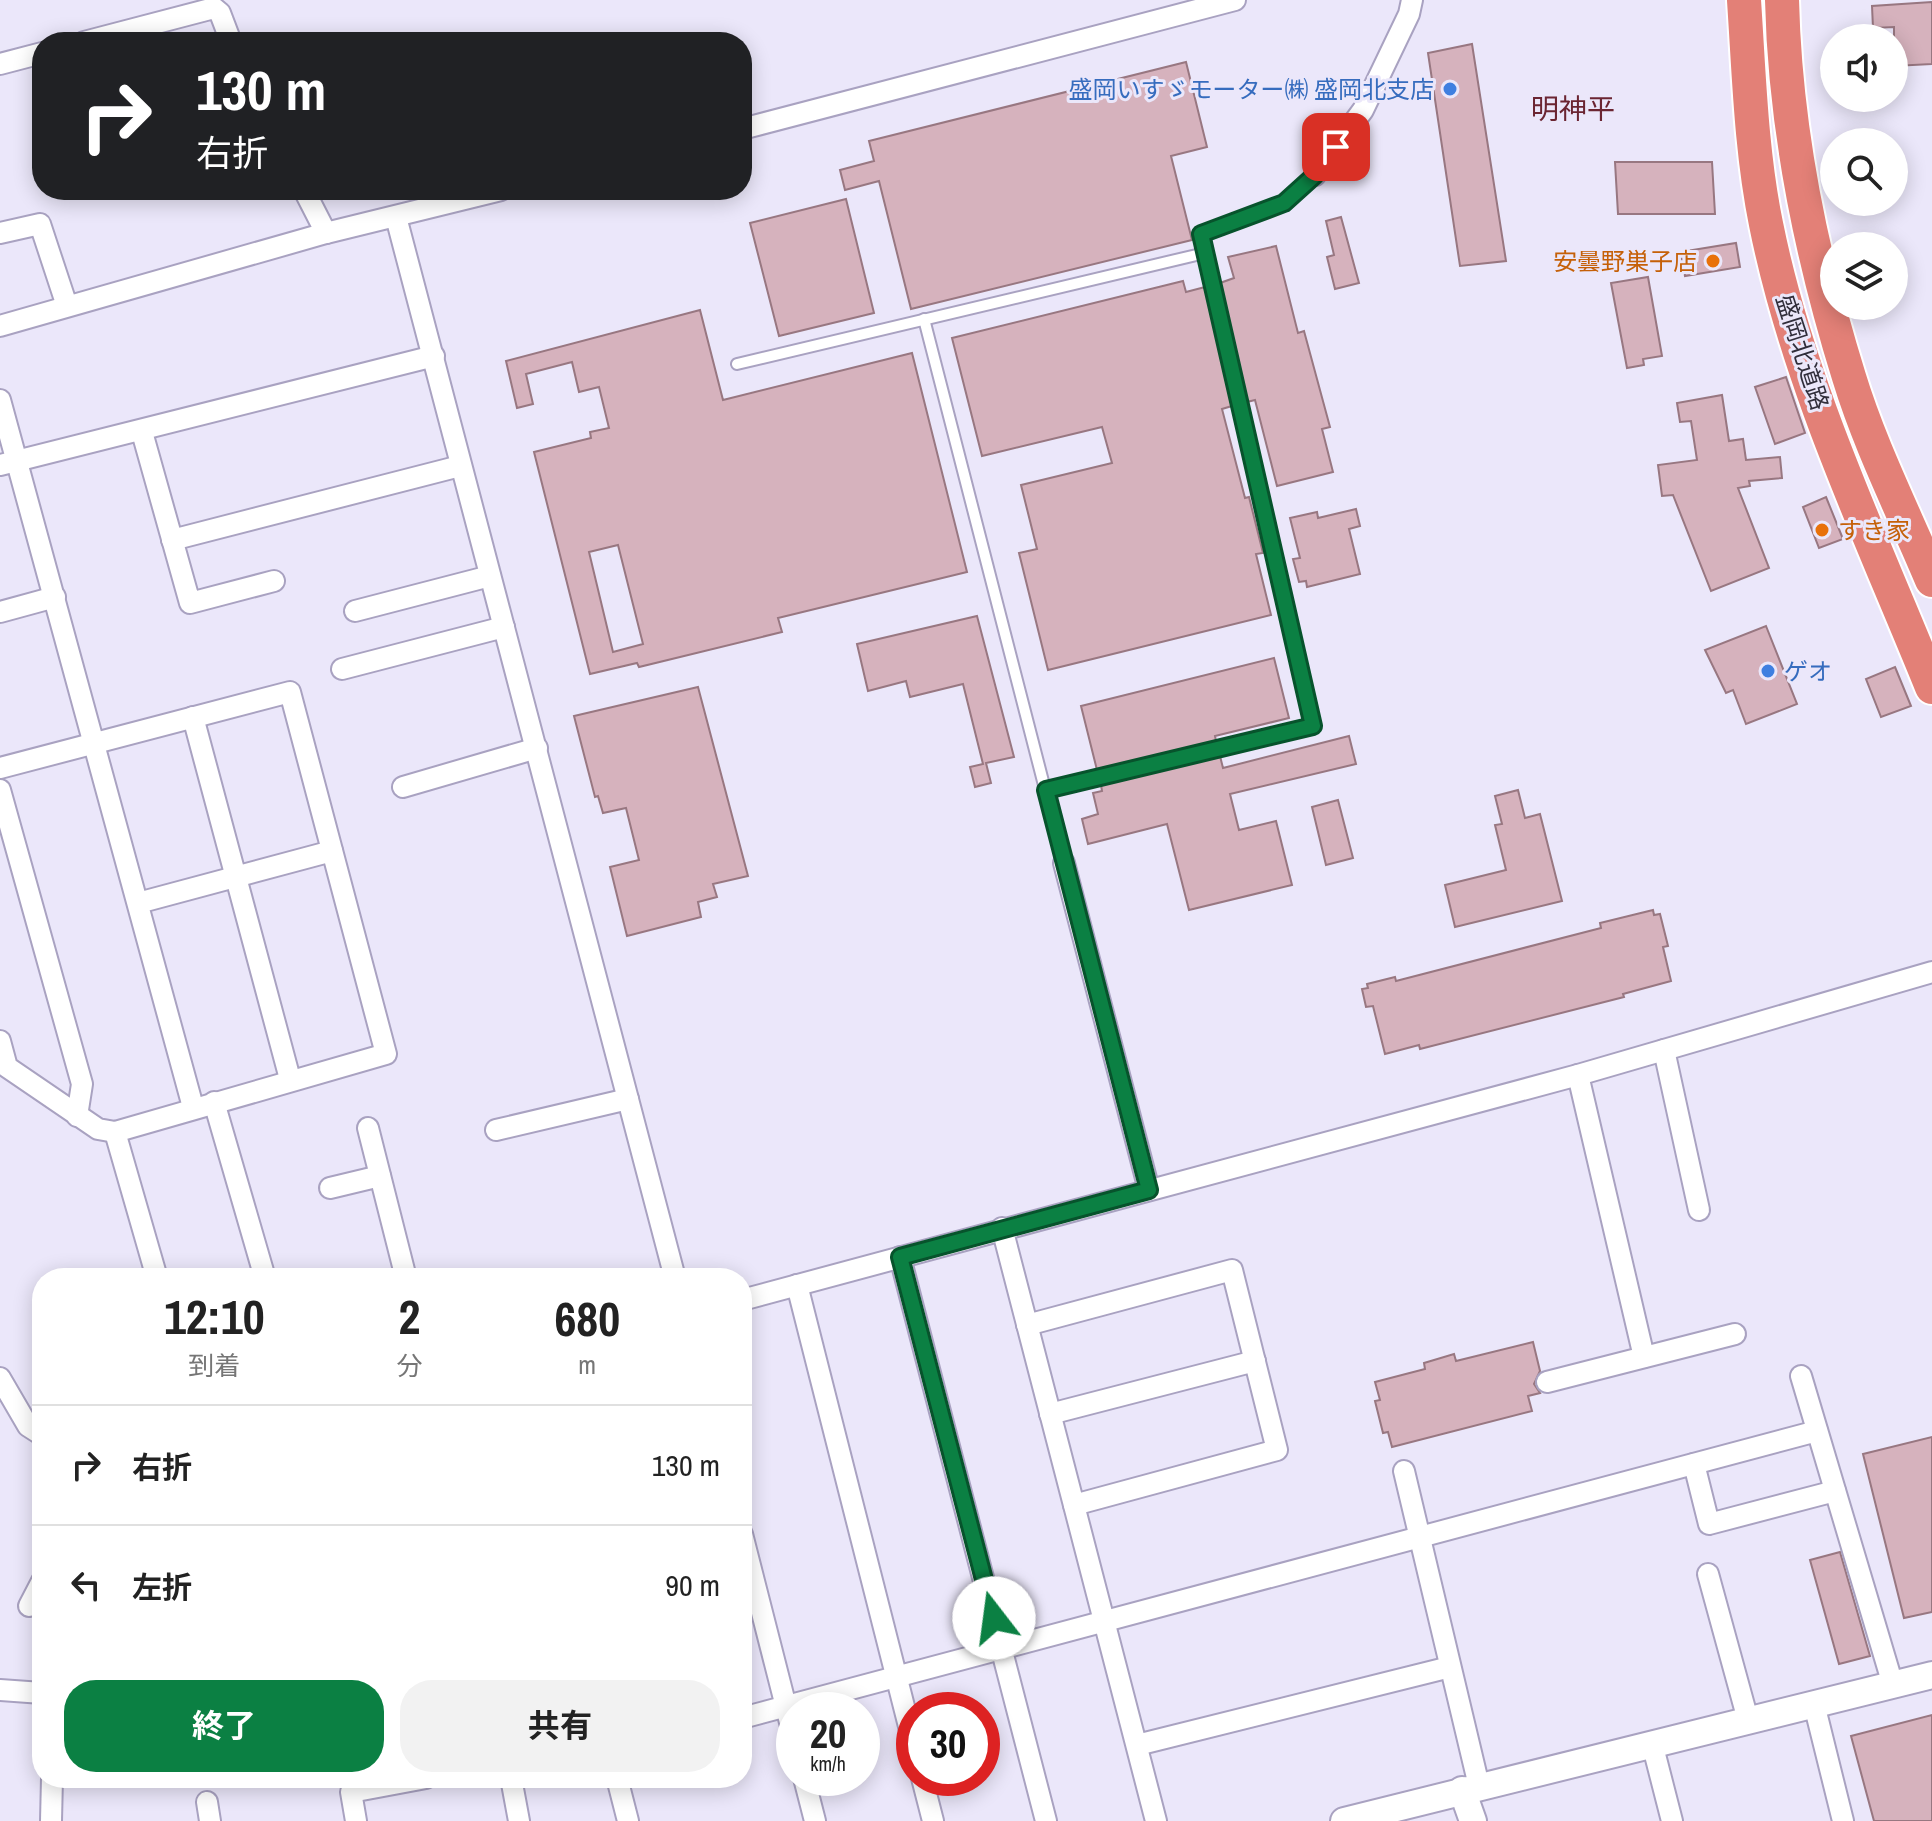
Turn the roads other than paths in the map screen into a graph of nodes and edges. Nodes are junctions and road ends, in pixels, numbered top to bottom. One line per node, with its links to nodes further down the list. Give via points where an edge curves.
1 (1235, 0): 9 (street)
2 (1412, 0): 10 (street, via 1363,110)
3 (1744, 0): 35 (highway, 盛岡北道路, via 1766,223 1787,305 1812,387)
4 (1782, 0): 28 (highway, 盛岡北道路, via 1784,82 1825,293 1850,380)
5 (122, 32): 6 (street, via 214,8)
6 (227, 32)
7 (32, 56): 8 (street)
8 (0, 64)
9 (752, 126)
10 (1315, 175): 16 (lane, via 1284,203 1201,234)
11 (309, 200): 15 (street)
12 (462, 200): 13 (street)
13 (396, 217): 15 (street); 20 (street)
14 (0, 233): 17 (street, via 40,224 44,228)
15 (326, 233): 17 (street)
16 (1205, 253): 18 (lane); 42 (lane, via 1313,726)
17 (67, 306): 19 (street)
18 (924, 319): 21 (lane); 42 (lane)
19 (0, 326)
20 (434, 356): 23 (street); 25 (street)
21 (737, 364)
22 (0, 400): 24 (street)
23 (142, 432): 24 (street); 26 (street)
24 (9, 464): 30 (street)
25 (460, 466): 26 (street); 27 (street)
26 (172, 540): 29 (street, via 190,603)
27 (490, 576): 31 (street); 33 (street)
28 (1932, 580)
29 (274, 581)
30 (55, 597): 32 (street); 37 (street)
31 (355, 611)
32 (0, 612)
33 (504, 627): 34 (street); 38 (street)
34 (342, 669)
35 (1932, 687)
36 (193, 717): 37 (street); 43 (street, via 290,692); 45 (street)
37 (95, 743): 39 (street); 46 (street)
38 (537, 748): 40 (street); 52 (street)
39 (0, 768)
40 (403, 787)
41 (0, 790): 55 (street, via 82,1084)
42 (1046, 790): 44 (lane)
43 (332, 851): 45 (street); 51 (street, via 386,1054)
44 (1064, 863): 61 (street)
45 (235, 876): 46 (street); 51 (street)
46 (138, 903): 54 (street)
47 (1932, 972): 49 (street)
48 (0, 1041): 55 (street, via 7,1067)
49 (1664, 1050): 50 (street); 62 (street)
50 (1578, 1075): 61 (street); 73 (street)
51 (290, 1079): 53 (street)
52 (628, 1099): 57 (street); 68 (street)
53 (214, 1102): 54 (street); 66 (street)
54 (193, 1107): 58 (street)
55 (77, 1116): 58 (street)
56 (368, 1128): 59 (street)
57 (496, 1130)
58 (115, 1132): 65 (street)
59 (380, 1176): 60 (street); 67 (street)
60 (330, 1188)
61 (1149, 1190): 63 (street)
62 (1699, 1210)
63 (1002, 1228): 64 (street); 71 (street)
64 (900, 1257): 69 (street); 91 (street)
65 (154, 1268)
66 (262, 1268)
67 (403, 1268)
68 (672, 1268)
69 (797, 1285): 70 (street); 94 (street)
70 (752, 1297)
71 (1027, 1325): 74 (street, via 1232,1270); 78 (street)
72 (1735, 1334): 73 (street)
73 (1644, 1357): 77 (street)
74 (1255, 1361): 78 (street); 84 (street, via 1277,1450)
75 (1801, 1376): 80 (street)
76 (0, 1378): 79 (street)
77 (1547, 1382)
78 (1050, 1414): 84 (street)
79 (32, 1429)
80 (1817, 1431): 81 (street); 83 (street)
81 (1694, 1464): 83 (street, via 1709,1524); 85 (street)
82 (1404, 1471): 85 (street)
83 (1835, 1491): 95 (street)
84 (1074, 1505): 90 (street)
85 (1419, 1538): 90 (street); 92 (street)
86 (1708, 1574): 104 (street)
87 (32, 1600): 88 (street)
88 (29, 1606)
89 (752, 1610): 98 (street)
90 (1105, 1621): 91 (street); 106 (street)
91 (1002, 1648): 94 (street); 120 (street)
92 (1450, 1667): 106 (street); 111 (street)
93 (1932, 1675): 95 (street)
94 (896, 1676): 99 (street); 100 (street)
95 (1893, 1685): 101 (street)
96 (0, 1690): 97 (street)
97 (32, 1692)
98 (781, 1692)
99 (839, 1692)
100 (900, 1692)
101 (1814, 1704): 104 (street); 125 (street)
102 (776, 1710): 103 (street)
103 (752, 1716)
104 (1748, 1720): 105 (street)
105 (1652, 1743): 111 (street); 124 (street)
106 (1137, 1745): 121 (street)
107 (52, 1788): 114 (street)
108 (372, 1788): 115 (street, via 351,1792)
109 (513, 1788): 116 (street)
110 (620, 1788): 117 (street)
111 (1471, 1788): 122 (street); 123 (street)
112 (809, 1796): 118 (street)
113 (927, 1796): 119 (street)
114 (51, 1821)
115 (356, 1821)
116 (519, 1821)
117 (628, 1821)
118 (815, 1821)
119 (933, 1821)
120 (1046, 1821)
121 (1156, 1821)
122 (1344, 1821)
123 (1473, 1821)
124 (1672, 1821)
125 (1843, 1821)

